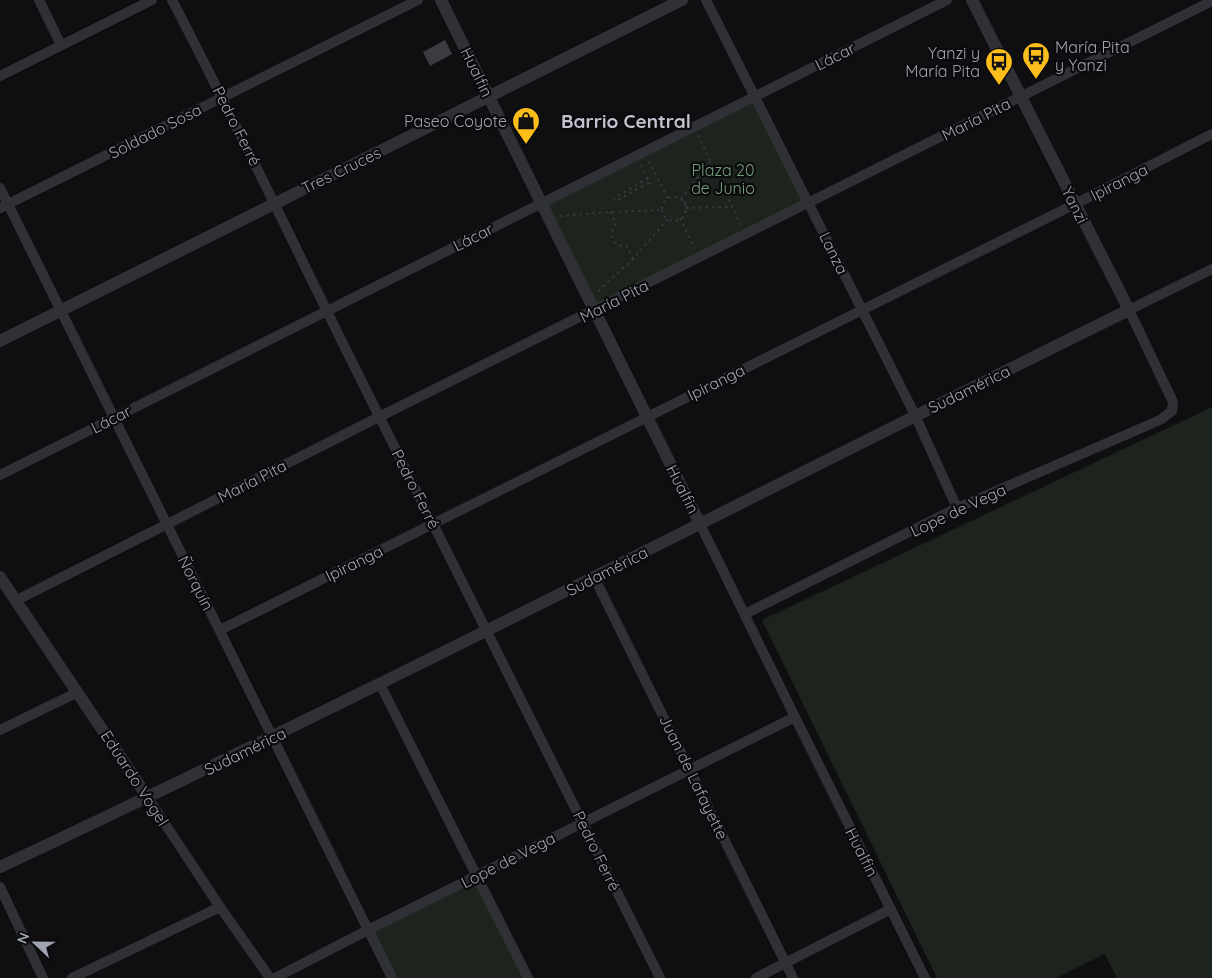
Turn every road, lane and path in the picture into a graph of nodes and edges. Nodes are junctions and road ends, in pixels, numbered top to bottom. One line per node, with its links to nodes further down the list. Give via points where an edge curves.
1 (39, 0): 11 (street)
2 (152, 0): 11 (street)
3 (172, 0): 14 (street, Pedro Ferré)
4 (418, 0): 14 (street, Soldado Sosa)
5 (441, 0): 16 (street, Hualfin)
6 (682, 0): 16 (street, Tres Cruces)
7 (706, 0): 13 (street, Lanza)
8 (947, 0): 13 (street, Lácar)
9 (972, 0): 15 (street, Yanzi)
10 (1212, 2): 15 (street, María Pita)
11 (61, 45): 12 (street)
12 (0, 76)
13 (756, 96): 17 (street, Lácar); 29 (street, Lanza)
14 (222, 97): 26 (street, Pedro Ferré); 31 (street, Soldado Sosa)
15 (1021, 97): 29 (street, María Pita); 30 (street, Yanzi)
16 (489, 98): 26 (street, Tres Cruces); 27 (street, Hualfin)
17 (694, 127): 19 (street, Lácar); 20 (path)
18 (1212, 134): 30 (street, Ipiranga)
19 (641, 155): 21 (path); 23 (path); 27 (street, Lácar)
20 (710, 162): 24 (path); 32 (path)
21 (648, 178): 21 (path, via 651,184 616,201 614,198)
22 (0, 188): 31 (street, Ñorquín)
23 (668, 199): 24 (path); 34 (path)
24 (681, 199): 28 (path)
25 (690, 200): 28 (path)
26 (275, 202): 47 (street, Tres Cruces); 48 (street, Pedro Ferré)
27 (542, 202): 36 (street, Hualfin); 48 (street, Lácar)
28 (684, 203): 33 (path)
29 (809, 203): 39 (street, María Pita); 45 (street, Lanza)
30 (1075, 204): 45 (street, Ipiranga); 46 (street, Yanzi)
31 (4, 206): 47 (street, Ñorquín)
32 (732, 207): 33 (path); 39 (path)
33 (686, 208): 37 (path)
34 (662, 210): 35 (path); 38 (path)
35 (610, 212): 36 (path); 41 (path, via 617,226 612,231 612,239 618,245 626,245)
36 (549, 218): 43 (street, Hualfin)
37 (680, 218): 38 (path); 40 (path)
38 (668, 219): 41 (path)
39 (746, 234): 40 (street, María Pita)
40 (698, 257): 44 (street, María Pita)
41 (634, 259): 43 (path)
42 (1212, 269): 46 (street, Sudamérica)
43 (590, 299): 44 (street, Hualfin)
44 (595, 310): 52 (street, Hualfin); 53 (street, María Pita)
45 (862, 310): 51 (street, Lanza); 52 (street, Ipiranga)
46 (1129, 310): 50 (street, Yanzi, via 1173,402); 51 (street, Sudamérica)
47 (61, 311): 49 (street, Tres Cruces); 54 (street, Ñorquín)
48 (328, 311): 53 (street, Pedro Ferré); 54 (street, Lácar)
49 (0, 341)
50 (1172, 411): 56 (street, Lope de Vega, via 1160,420)
51 (915, 415): 56 (street, Lanza); 59 (street, Sudamérica)
52 (646, 416): 57 (street, Ipiranga); 59 (street, Hualfin)
53 (379, 417): 57 (street, Pedro Ferré); 58 (street, María Pita)
54 (113, 418): 55 (street, Lácar); 58 (street, Ñorquín)
55 (0, 474)
56 (957, 508): 63 (street, Lope de Vega)
57 (434, 523): 64 (street, Ipiranga); 65 (street, Pedro Ferré)
58 (167, 524): 62 (street, María Pita); 64 (street, Ñorquín)
59 (700, 524): 61 (street, Sudamérica); 63 (street, Hualfin)
60 (0, 577): 62 (street, Eduardo Vogel)
61 (594, 577): 65 (street, Sudamérica); 71 (street, Juan de Lafayette)
62 (17, 600): 67 (street, Eduardo Vogel)
63 (745, 614): 68 (street, Hualfin)
64 (220, 630): 70 (street, Ñorquín)
65 (486, 632): 66 (street, Sudamérica); 73 (street, Pedro Ferré)
66 (380, 684): 70 (street, Sudamérica); 75 (street)
67 (78, 692): 69 (street); 72 (street, Eduardo Vogel)
68 (795, 717): 71 (street, Lope de Vega); 78 (street, Hualfin)
69 (0, 730)
70 (272, 738): 72 (street, Sudamérica); 79 (street, Ñorquín)
71 (690, 769): 73 (street, Lope de Vega); 80 (street, Juan de Lafayette)
72 (148, 798): 74 (street, Sudamérica); 77 (street, Eduardo Vogel)
73 (583, 822): 75 (street, Lope de Vega); 87 (street, Pedro Ferré)
74 (0, 866)
75 (478, 876): 79 (street, Lope de Vega); 86 (street)
76 (0, 887): 81 (street)
77 (220, 907): 82 (street); 83 (street, Eduardo Vogel)
78 (891, 909): 80 (street); 90 (street, Hualfin)
79 (368, 930): 84 (street, Lope de Vega); 85 (street, Ñorquín)
80 (786, 964): 88 (street); 89 (street, Juan de Lafayette)
81 (43, 978)
82 (72, 978)
83 (270, 978)
84 (276, 978)
85 (392, 978)
86 (528, 978)
87 (660, 978)
88 (756, 978)
89 (793, 978)
90 (925, 978)

